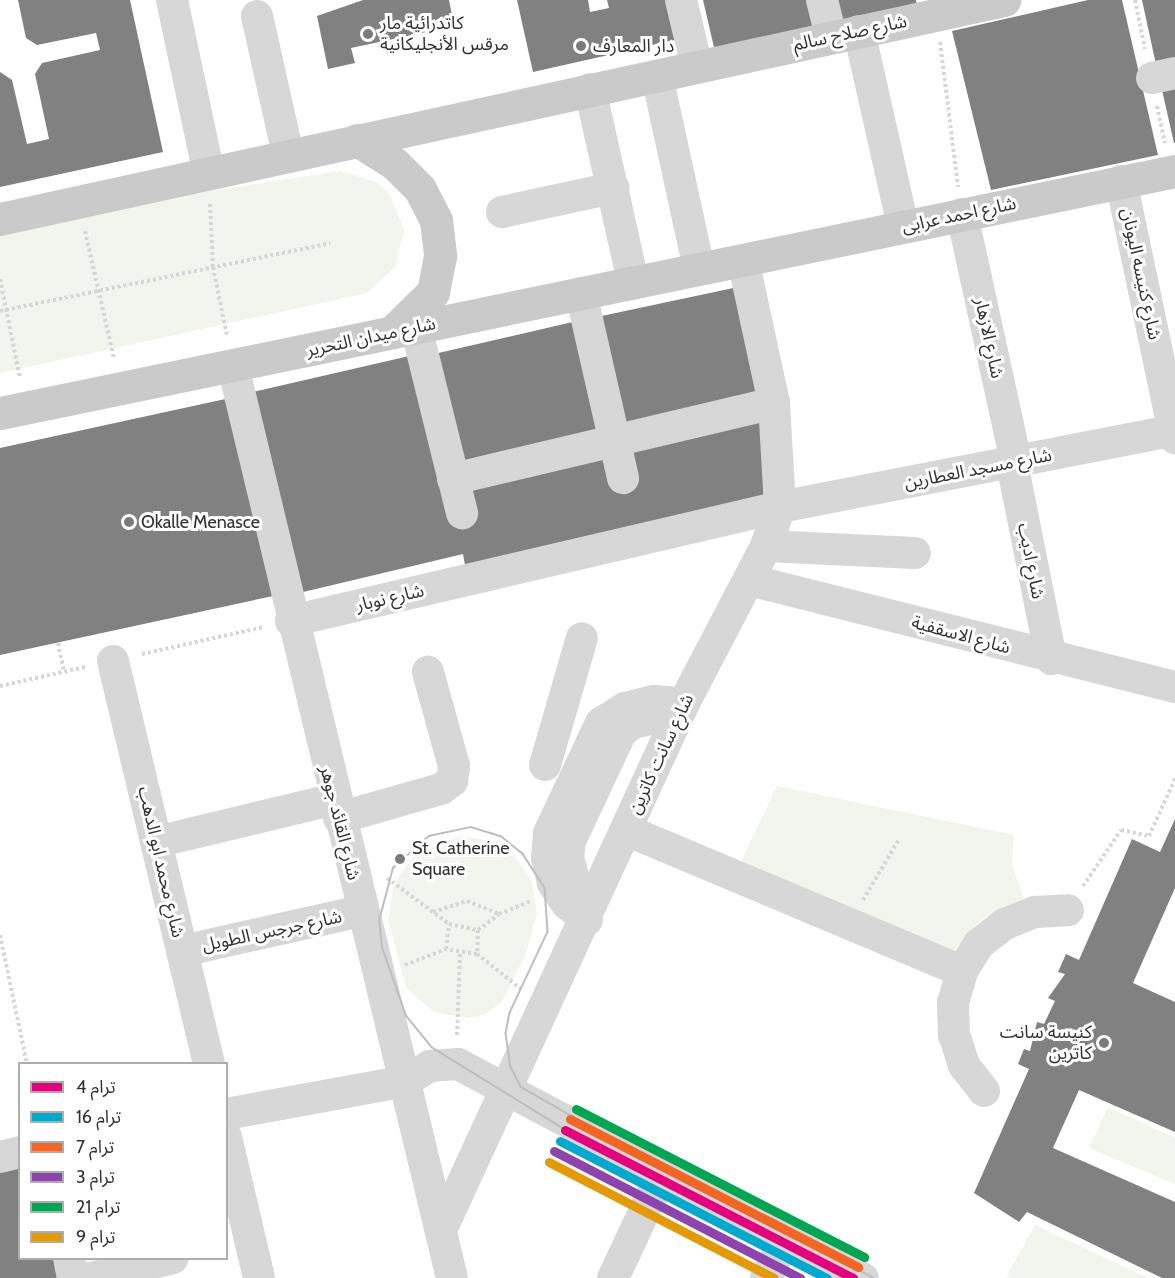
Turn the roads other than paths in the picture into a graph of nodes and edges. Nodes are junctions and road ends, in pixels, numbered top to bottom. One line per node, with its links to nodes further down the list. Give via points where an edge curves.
1 (172, 0): 14 (street)
2 (681, 0): 8 (street)
3 (822, 0): 7 (street)
4 (1004, 0): 5 (main road, شارع صلاح سالم)
5 (935, 7): 7 (main road, شارع صلاح سالم)
6 (257, 16): 12 (street)
7 (845, 34): 8 (main road, شارع صلاح سالم); 20 (street)
8 (697, 67): 9 (main road)
9 (657, 76): 10 (main road); 22 (street)
10 (590, 90): 11 (main road); 16 (street)
11 (357, 140): 12 (main road); 25 (main road, via 395,164 420,189 436,221 440,256 433,292)
12 (288, 155): 14 (main road)
13 (1175, 171): 15 (main road, شارع احمد عرابى)
14 (209, 174): 19 (main road)
15 (1121, 181): 18 (main road, شارع احمد عرابى); 29 (street, شارع كنيسه اليونان)
16 (613, 188): 17 (street); 23 (street)
17 (502, 212)
18 (962, 214): 20 (main road, شارع احمد عرابى); 31 (street, شارع الازهار)
19 (0, 219)
20 (903, 226): 21 (main road, شارع احمد عرابى)
21 (743, 260): 22 (main road, شارع ميدان التحرير); 27 (street, شارع سانت كاترين)
22 (699, 269): 23 (main road, شارع ميدان التحرير)
23 (633, 282): 24 (main road, شارع ميدان التحرير)
24 (581, 293): 25 (main road, شارع ميدان التحرير); 30 (street)
25 (405, 329): 26 (main road, شارع ميدان التحرير); 33 (street)
26 (233, 366): 28 (main road, شارع ميدان التحرير); 39 (street, شارع القائد جوهر)
27 (774, 403): 30 (street); 34 (street, شارع سانت كاترين)
28 (13, 411)
29 (1174, 433): 31 (street, شارع مسجد العطارين)
30 (615, 441): 32 (street); 33 (street)
31 (1014, 463): 34 (street, شارع مسجد العطارين); 41 (street, شارع اديب)
32 (623, 478)
33 (453, 479): 35 (street)
34 (780, 507): 36 (street, شارع سانت كاترين); 39 (street, شارع نوبار)
35 (462, 513)
36 (766, 546): 37 (street); 38 (street, شارع سانت كاترين)
37 (915, 553)
38 (749, 580): 41 (street, شارع الاسقفية); 45 (street, شارع سانت كاترين)
39 (291, 621): 47 (street, شارع القائد جوهر)
40 (582, 638): 46 (street, via 539,762)
41 (1051, 659): 44 (street, شارع الاسقفية)
42 (113, 661): 49 (street, شارع محمد ابو الدهب)
43 (428, 672): 47 (street, via 454,766 452,781 441,789)
44 (1175, 687)
45 (679, 712): 46 (street, via 654,700 625,708 601,723); 48 (street, شارع سانت كاترين); 52 (street, via 646,718 621,732 570,841 572,875)
46 (574, 778): 52 (street, via 549,833 547,858 558,890)
47 (337, 809): 49 (street); 51 (street, شارع القائد جوهر)
48 (626, 830): 52 (street, شارع سانت كاترين); 54 (street)
49 (156, 842): 53 (street, شارع محمد ابو الدهب)
50 (1068, 910): 54 (street, via 1035,912 1005,924 980,944)
51 (362, 911): 53 (street, شارع جرجس الطويل); 56 (street, شارع القائد جوهر)
52 (591, 911): 57 (street, شارع سانت كاترين)
53 (182, 951): 55 (street, شارع محمد ابو الدهب)
54 (962, 971): 58 (street, via 953,1003 954,1035 964,1065)
55 (209, 1062)
56 (406, 1081): 57 (street, via 430,1066 458,1064); 59 (street); 64 (street, شارع القائد جوهر)
57 (505, 1090): 63 (street); 64 (street, شارع سانت كاترين)
58 (984, 1091)
59 (228, 1114)
60 (18, 1152): 62 (street)
61 (228, 1153): 66 (street)
62 (0, 1157)
63 (662, 1174): 65 (street); 73 (street)
64 (441, 1230): 72 (street, شارع القائد جوهر)
65 (786, 1238): 74 (street); 75 (street)
66 (239, 1243): 71 (street)
67 (69, 1260): 69 (street)
68 (166, 1260): 70 (street)
69 (73, 1278)
70 (91, 1278)
71 (259, 1278)
72 (452, 1278)
73 (613, 1278)
74 (766, 1278)
75 (863, 1278)

